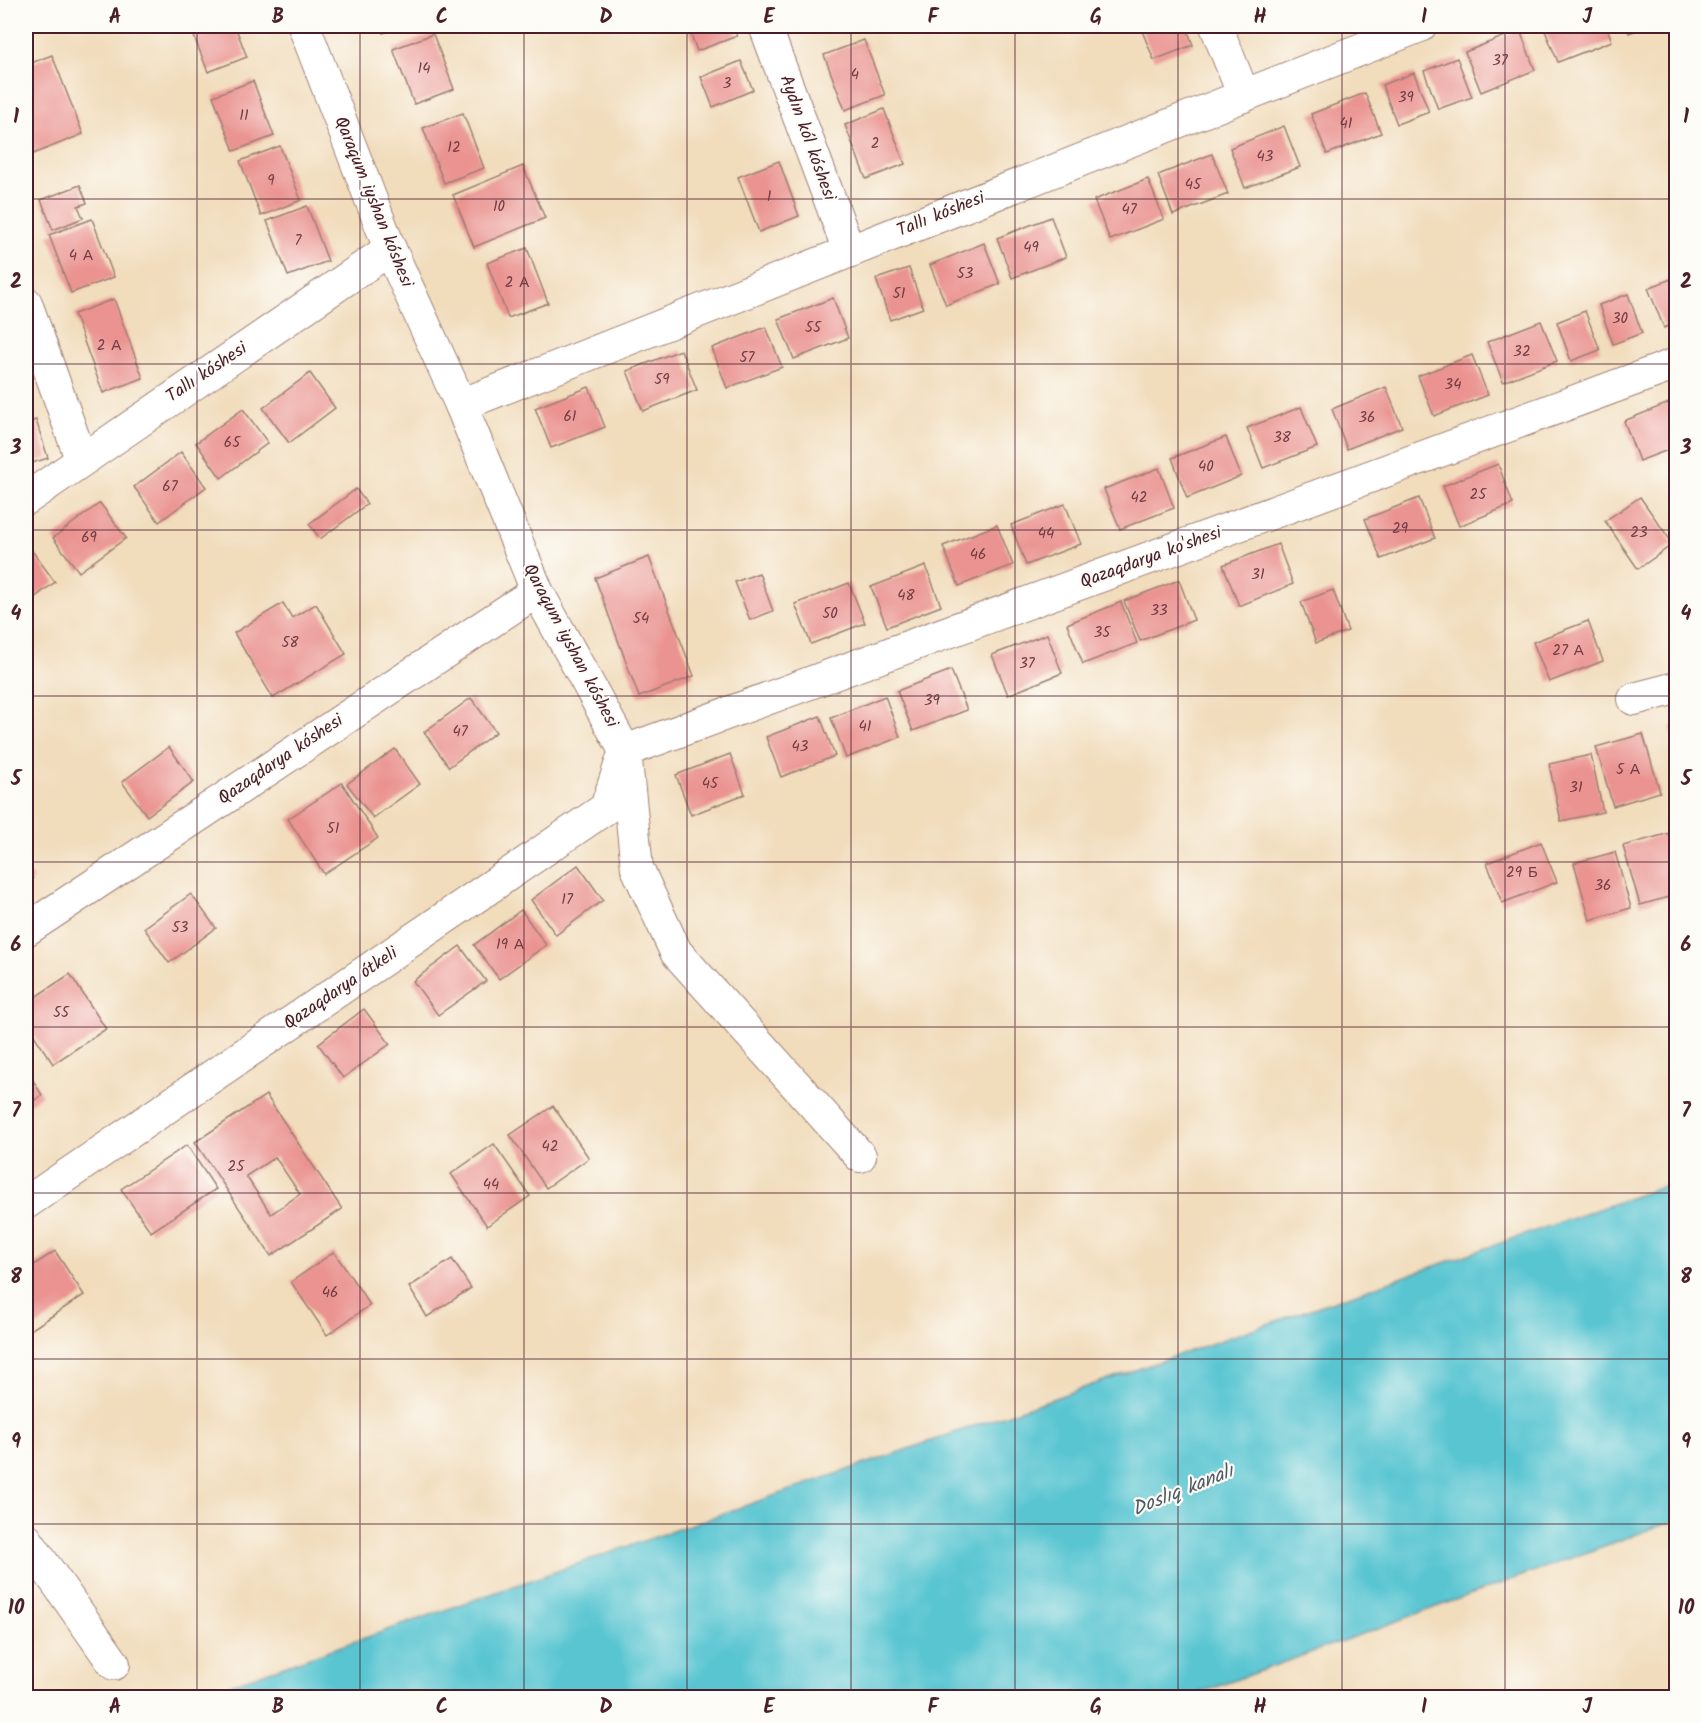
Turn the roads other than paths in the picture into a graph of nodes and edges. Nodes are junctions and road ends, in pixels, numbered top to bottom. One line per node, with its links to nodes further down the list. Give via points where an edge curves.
1 (304, 26): 6 (street, Qaraqum iyshan kóshesi)
2 (765, 26): 7 (street, Aydın kól kóshesi)
3 (1216, 26): 5 (street)
4 (1412, 27): 5 (street, Tallı kóshesi)
5 (1244, 96): 7 (street, Tallı kóshesi)
6 (390, 249): 10 (street, Qaraqum iyshan kóshesi); 11 (street, Tallı kóshesi)
7 (849, 251): 10 (street, Tallı kóshesi)
8 (26, 303): 11 (street)
9 (1677, 364): 16 (street, Qazaqdarya ko'shesi)
10 (461, 405): 13 (street, Qaraqum iyshan kóshesi)
11 (81, 459): 12 (street, Tallı kóshesi)
12 (26, 499)
13 (537, 591): 16 (street, Qaraqum iyshan kóshesi); 17 (street, Qazaqdarya kóshesi)
14 (1677, 688): 15 (street)
15 (1634, 699)
16 (625, 751): 18 (street, Qaraqum iyshan kóshesi, via 637,868 676,952); 19 (street, Qazaqdarya ótkeli, via 606,808)
17 (26, 930)
18 (860, 1155)
19 (26, 1203)
20 (26, 1539): 21 (street)
21 (114, 1664)

